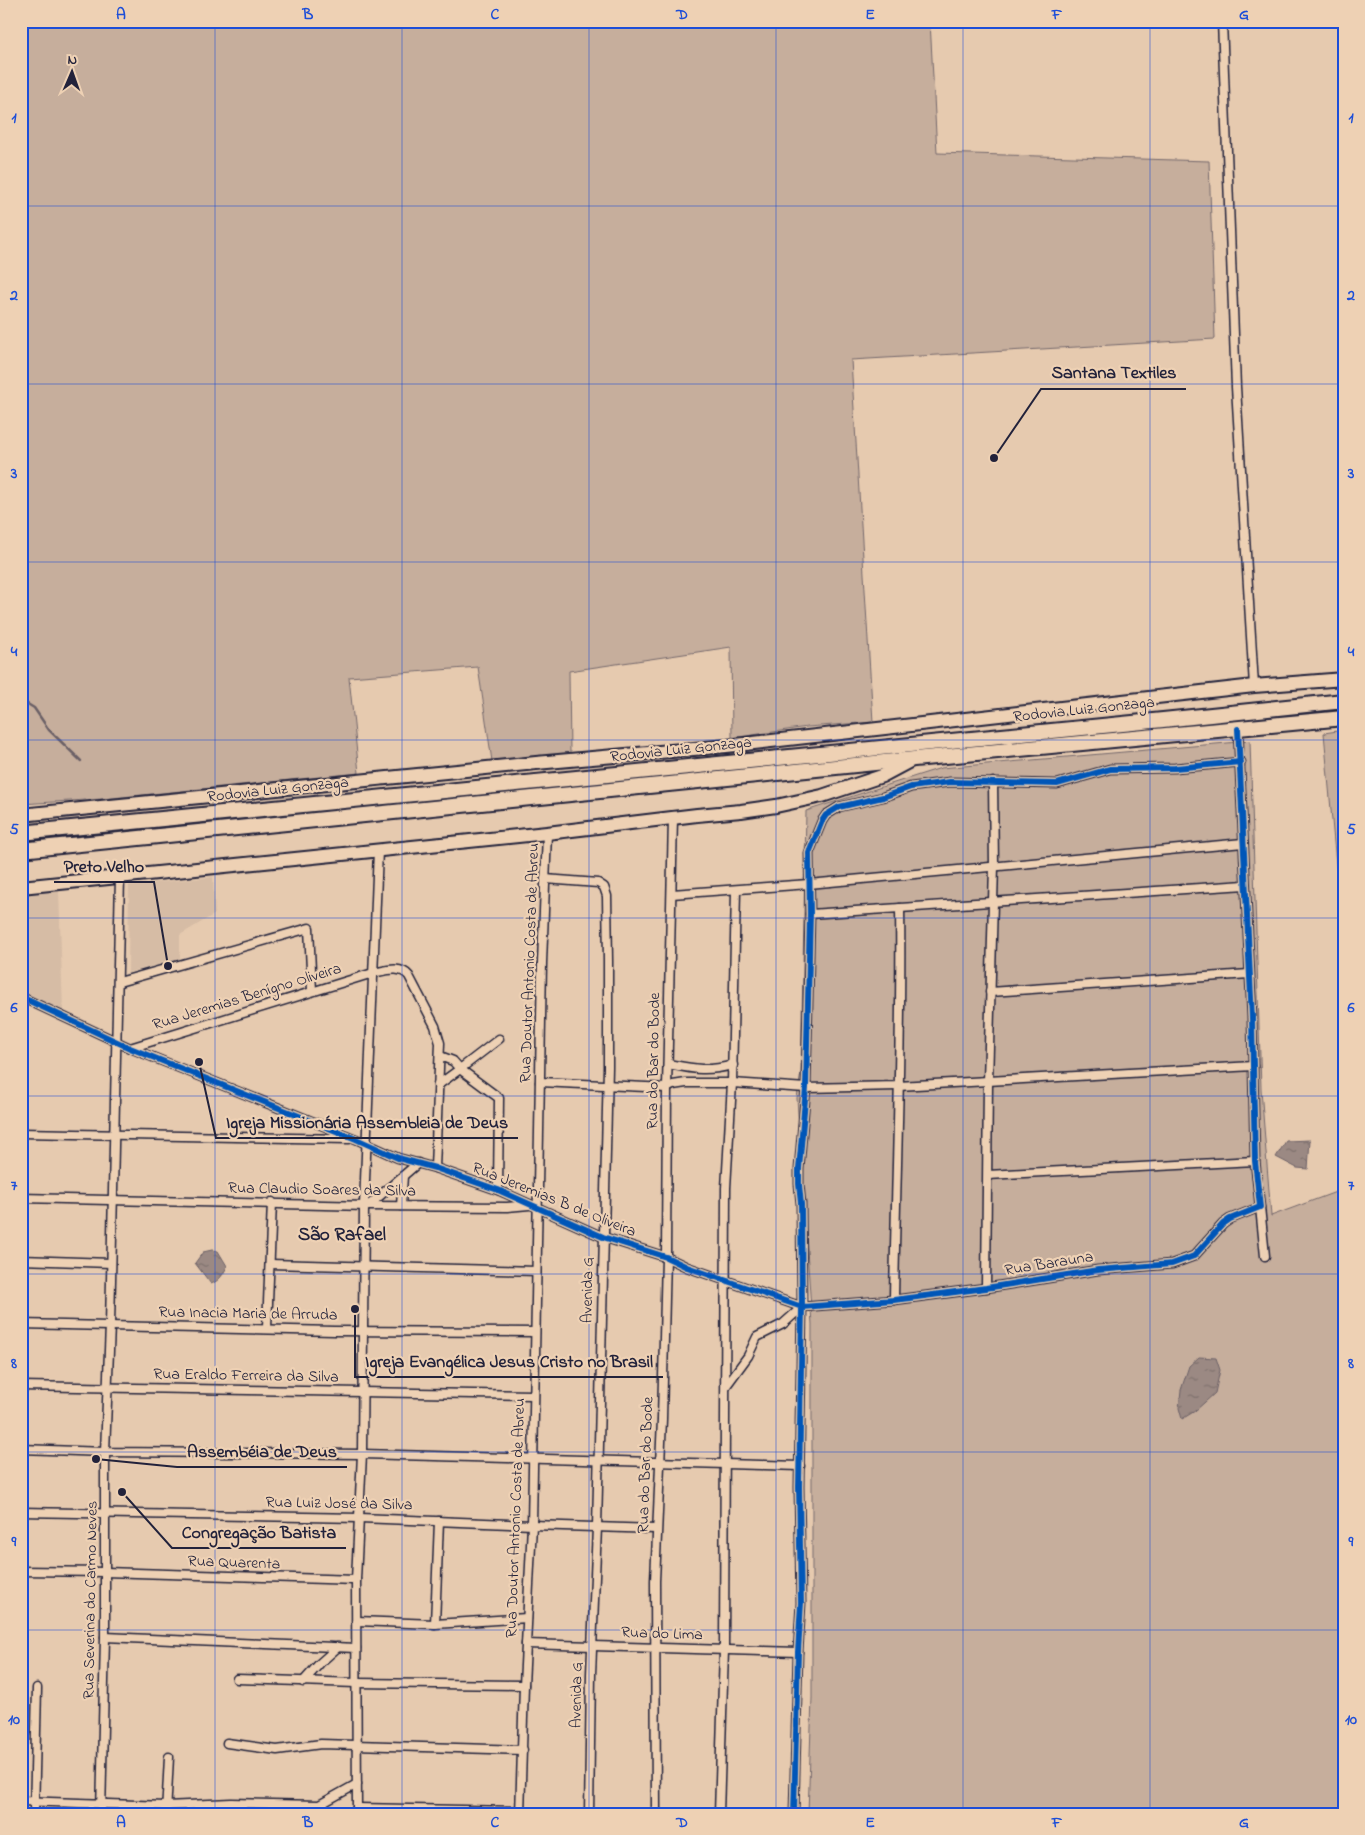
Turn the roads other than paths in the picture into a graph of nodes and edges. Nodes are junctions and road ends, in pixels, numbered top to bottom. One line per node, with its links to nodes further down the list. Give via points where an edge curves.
1 (1222, 21): 3 (street, via 1236,387)
2 (1344, 679): 3 (main road)
3 (1254, 686): 10 (main road, via 727,746)
4 (1344, 701): 12 (highway, Rodovia Luiz Gonzaga)
5 (1344, 718): 6 (highway, Rodovia Luiz Gonzaga)
6 (1238, 729): 7 (highway, Rodovia Luiz Gonzaga); 8 (street)
7 (914, 759): 11 (main road, via 882,776 822,796 776,806); 15 (highway, Rodovia Luiz Gonzaga)
8 (1241, 762): 9 (street, via 1174,768 1110,768 1057,784); 14 (street)
9 (993, 782): 17 (street); 20 (street, via 950,782 911,787 832,810 822,821 809,852)
10 (21, 815)
11 (672, 818): 13 (main road); 24 (street, Rua do Bar do Bode)
12 (21, 833)
13 (547, 833): 16 (main road); 19 (street, Rua Doutor Antonio Costa de Abreu)
14 (1243, 843): 17 (street); 21 (street)
15 (21, 850)
16 (378, 850): 18 (main road); 28 (street)
17 (994, 866): 20 (street); 25 (street)
18 (120, 877): 22 (main road); 30 (street)
19 (545, 879): 42 (street, Rua Doutor Antonio Costa de Abreu); 46 (street, Avenida G, via 598,883 606,891)
20 (809, 884): 23 (street); 27 (street)
21 (1245, 885): 25 (street); 29 (street)
22 (21, 887)
23 (736, 890): 24 (street); 39 (street)
24 (672, 894): 38 (street, Rua do Bar do Bode)
25 (993, 902): 26 (street); 32 (street)
26 (900, 908): 27 (street); 47 (street)
27 (810, 914): 49 (street)
28 (373, 973): 31 (street, Rua Jeremias Benígno Oliveira); 37 (street, Rua Jeremias Benígno Oliveira, via 394,969 406,972 435,1026); 53 (street)
29 (1249, 974): 32 (street); 40 (street)
30 (119, 982): 31 (street, via 309,928); 35 (street)
31 (312, 991): 36 (street, Rua Jeremias Benígno Oliveira)
32 (990, 992): 43 (street)
33 (21, 997): 35 (street, Rua Jeremias B de Oliveira)
34 (499, 1039): 41 (street)
35 (117, 1042): 36 (street, Rua Jeremias B de Oliveira); 51 (street)
36 (130, 1048): 52 (street, Rua Jeremias B de Oliveira)
37 (440, 1056): 41 (street); 45 (street)
38 (668, 1064): 39 (street, via 704,1070); 48 (street, Rua do Bar do Bode)
39 (733, 1065): 44 (street)
40 (1253, 1066): 43 (street); 54 (street)
41 (460, 1069): 45 (street); 59 (street, via 499,1098)
42 (540, 1082): 46 (street); 65 (street, Rua Doutor Antonio Costa de Abreu)
43 (988, 1082): 47 (street); 57 (street)
44 (732, 1083): 48 (street, via 680,1084); 49 (street); 75 (street, via 726,1188)
45 (438, 1085): 56 (street)
46 (606, 1086): 48 (street); 67 (street, Avenida G)
47 (898, 1086): 49 (street); 77 (street)
48 (667, 1088): 69 (street, Rua do Bar do Bode)
49 (806, 1088): 78 (street, via 799,1177)
50 (21, 1133): 51 (street)
51 (114, 1134): 52 (street); 61 (street)
52 (356, 1139): 53 (street, Rua Jeremias B de Oliveira)
53 (366, 1144): 55 (street, Rua Jeremias B de Oliveira); 63 (street)
54 (1255, 1161): 57 (street); 66 (street)
55 (418, 1163): 56 (street, Rua Jeremias B de Oliveira); 58 (street)
56 (435, 1168): 59 (street, Rua Jeremias B de Oliveira)
57 (988, 1175): 76 (street)
58 (402, 1176): 63 (street); 64 (street)
59 (498, 1190): 65 (street, Rua Jeremias B de Oliveira)
60 (21, 1198): 61 (street, Rua Claudio Soares da Silva)
61 (112, 1200): 62 (street, Rua Claudio Soares da Silva); 71 (street, Rua Severina do Carmo Neves)
62 (272, 1202): 63 (street, Rua Claudio Soares da Silva); 72 (street)
63 (366, 1206): 64 (street, Rua Claudio Soares da Silva); 73 (street)
64 (401, 1206): 65 (street, Rua Claudio Soares da Silva)
65 (535, 1206): 67 (street, Rua Jeremias B de Oliveira); 74 (street, Rua Doutor Antonio Costa de Abreu)
66 (1260, 1207): 68 (street); 76 (street, Rua Barauna, via 1230,1219 1194,1256 1172,1264 1056,1275)
67 (603, 1237): 69 (street, Rua Jeremias B de Oliveira); 93 (street, Avenida G)
68 (1265, 1256)
69 (666, 1257): 75 (street, Rua Jeremias B de Oliveira); 94 (street, Rua do Bar do Bode)
70 (21, 1260): 71 (street)
71 (111, 1263): 80 (street, Rua Severina do Carmo Neves)
72 (270, 1264): 73 (street); 81 (street)
73 (364, 1266): 74 (street); 82 (street)
74 (536, 1271): 83 (street, Rua Doutor Antonio Costa de Abreu)
75 (726, 1280): 78 (street, Rua Jeremias B de Oliveira); 85 (street)
76 (986, 1288): 77 (street, Rua Barauna)
77 (894, 1300): 78 (street, Rua Barauna)
78 (802, 1307): 85 (street, via 783,1324 757,1337 748,1356); 96 (street)
79 (21, 1324): 80 (street, Rua Inacia Maria de Arruda)
80 (110, 1325): 81 (street, Rua Inacia Maria de Arruda); 86 (street, Rua Severina do Carmo Neves)
81 (267, 1328): 82 (street, Rua Inacia Maria de Arruda)
82 (364, 1330): 83 (street, Rua Inacia Maria de Arruda); 87 (street)
83 (535, 1332): 88 (street, Rua Doutor Antonio Costa de Abreu)
84 (21, 1386): 86 (street, Rua Eraldo Ferreira da Silva)
85 (726, 1386): 95 (street)
86 (108, 1387): 87 (street, Rua Eraldo Ferreira da Silva); 90 (street, Rua Severina do Carmo Neves)
87 (364, 1392): 88 (street, Rua Eraldo Ferreira da Silva); 91 (street)
88 (533, 1395): 92 (street, Rua Doutor Antonio Costa de Abreu)
89 (21, 1449): 90 (street)
90 (105, 1452): 91 (street); 98 (street, Rua Severina do Carmo Neves)
91 (362, 1454): 92 (street); 99 (street)
92 (533, 1459): 93 (street); 101 (street, Rua Doutor Antonio Costa de Abreu)
93 (598, 1460): 94 (street); 102 (street, Avenida G)
94 (659, 1462): 95 (street); 103 (street, Rua do Bar do Bode)
95 (724, 1464): 96 (street); 116 (street)
96 (800, 1466): 117 (street)
97 (21, 1512): 98 (street, Rua Luiz José da Silva)
98 (106, 1514): 99 (street, Rua Luiz José da Silva); 105 (street, Rua Severina do Carmo Neves)
99 (360, 1518): 100 (street, Rua Luiz José da Silva); 106 (street)
100 (439, 1521): 101 (street, Rua Luiz José da Silva); 109 (street)
101 (532, 1525): 102 (street, Rua Luiz José da Silva); 107 (street, Rua Doutor Antonio Costa de Abreu)
102 (598, 1527): 103 (street, Rua Luiz José da Silva); 112 (street, Avenida G)
103 (656, 1529): 115 (street, Rua do Bar do Bode)
104 (21, 1571): 105 (street, Rua Quarenta)
105 (105, 1572): 106 (street, Rua Quarenta); 110 (street, Rua Severina do Carmo Neves)
106 (356, 1580): 108 (street)
107 (527, 1618): 109 (street); 111 (street, Rua Doutor Antonio Costa de Abreu)
108 (356, 1622): 109 (street); 114 (street)
109 (435, 1624)
110 (105, 1637): 113 (street); 130 (street, Rua Severina do Carmo Neves)
111 (526, 1644): 112 (street, Rua do Lima); 121 (street, Rua Doutor Antonio Costa de Abreu)
112 (593, 1645): 115 (street, Rua do Lima); 136 (street, Avenida G)
113 (338, 1647): 114 (street); 119 (street)
114 (356, 1648): 120 (street)
115 (656, 1648): 116 (street, Rua do Lima); 137 (street, Rua do Bar do Bode)
116 (724, 1650): 117 (street, Rua do Lima); 138 (street)
117 (798, 1652): 139 (street)
118 (237, 1679): 119 (street)
119 (303, 1682): 120 (street)
120 (356, 1683): 121 (street); 124 (street)
121 (524, 1685): 125 (street, Rua Doutor Antonio Costa de Abreu)
122 (37, 1688): 129 (street)
123 (227, 1743): 124 (street, via 277,1750 321,1744)
124 (357, 1744): 125 (street); 127 (street)
125 (524, 1750): 133 (street, Rua Doutor Antonio Costa de Abreu)
126 (169, 1757): 131 (street)
127 (357, 1784): 131 (street, via 319,1805 231,1803); 132 (street)
128 (21, 1801): 129 (street)
129 (35, 1801): 130 (street); 134 (street)
130 (101, 1804): 131 (street); 135 (street, Rua Severina do Carmo Neves)
131 (166, 1810)
132 (357, 1811): 133 (street)
133 (520, 1812)
134 (34, 1814)
135 (100, 1814)
136 (589, 1814)
137 (656, 1814)
138 (719, 1814)
139 (794, 1814)

